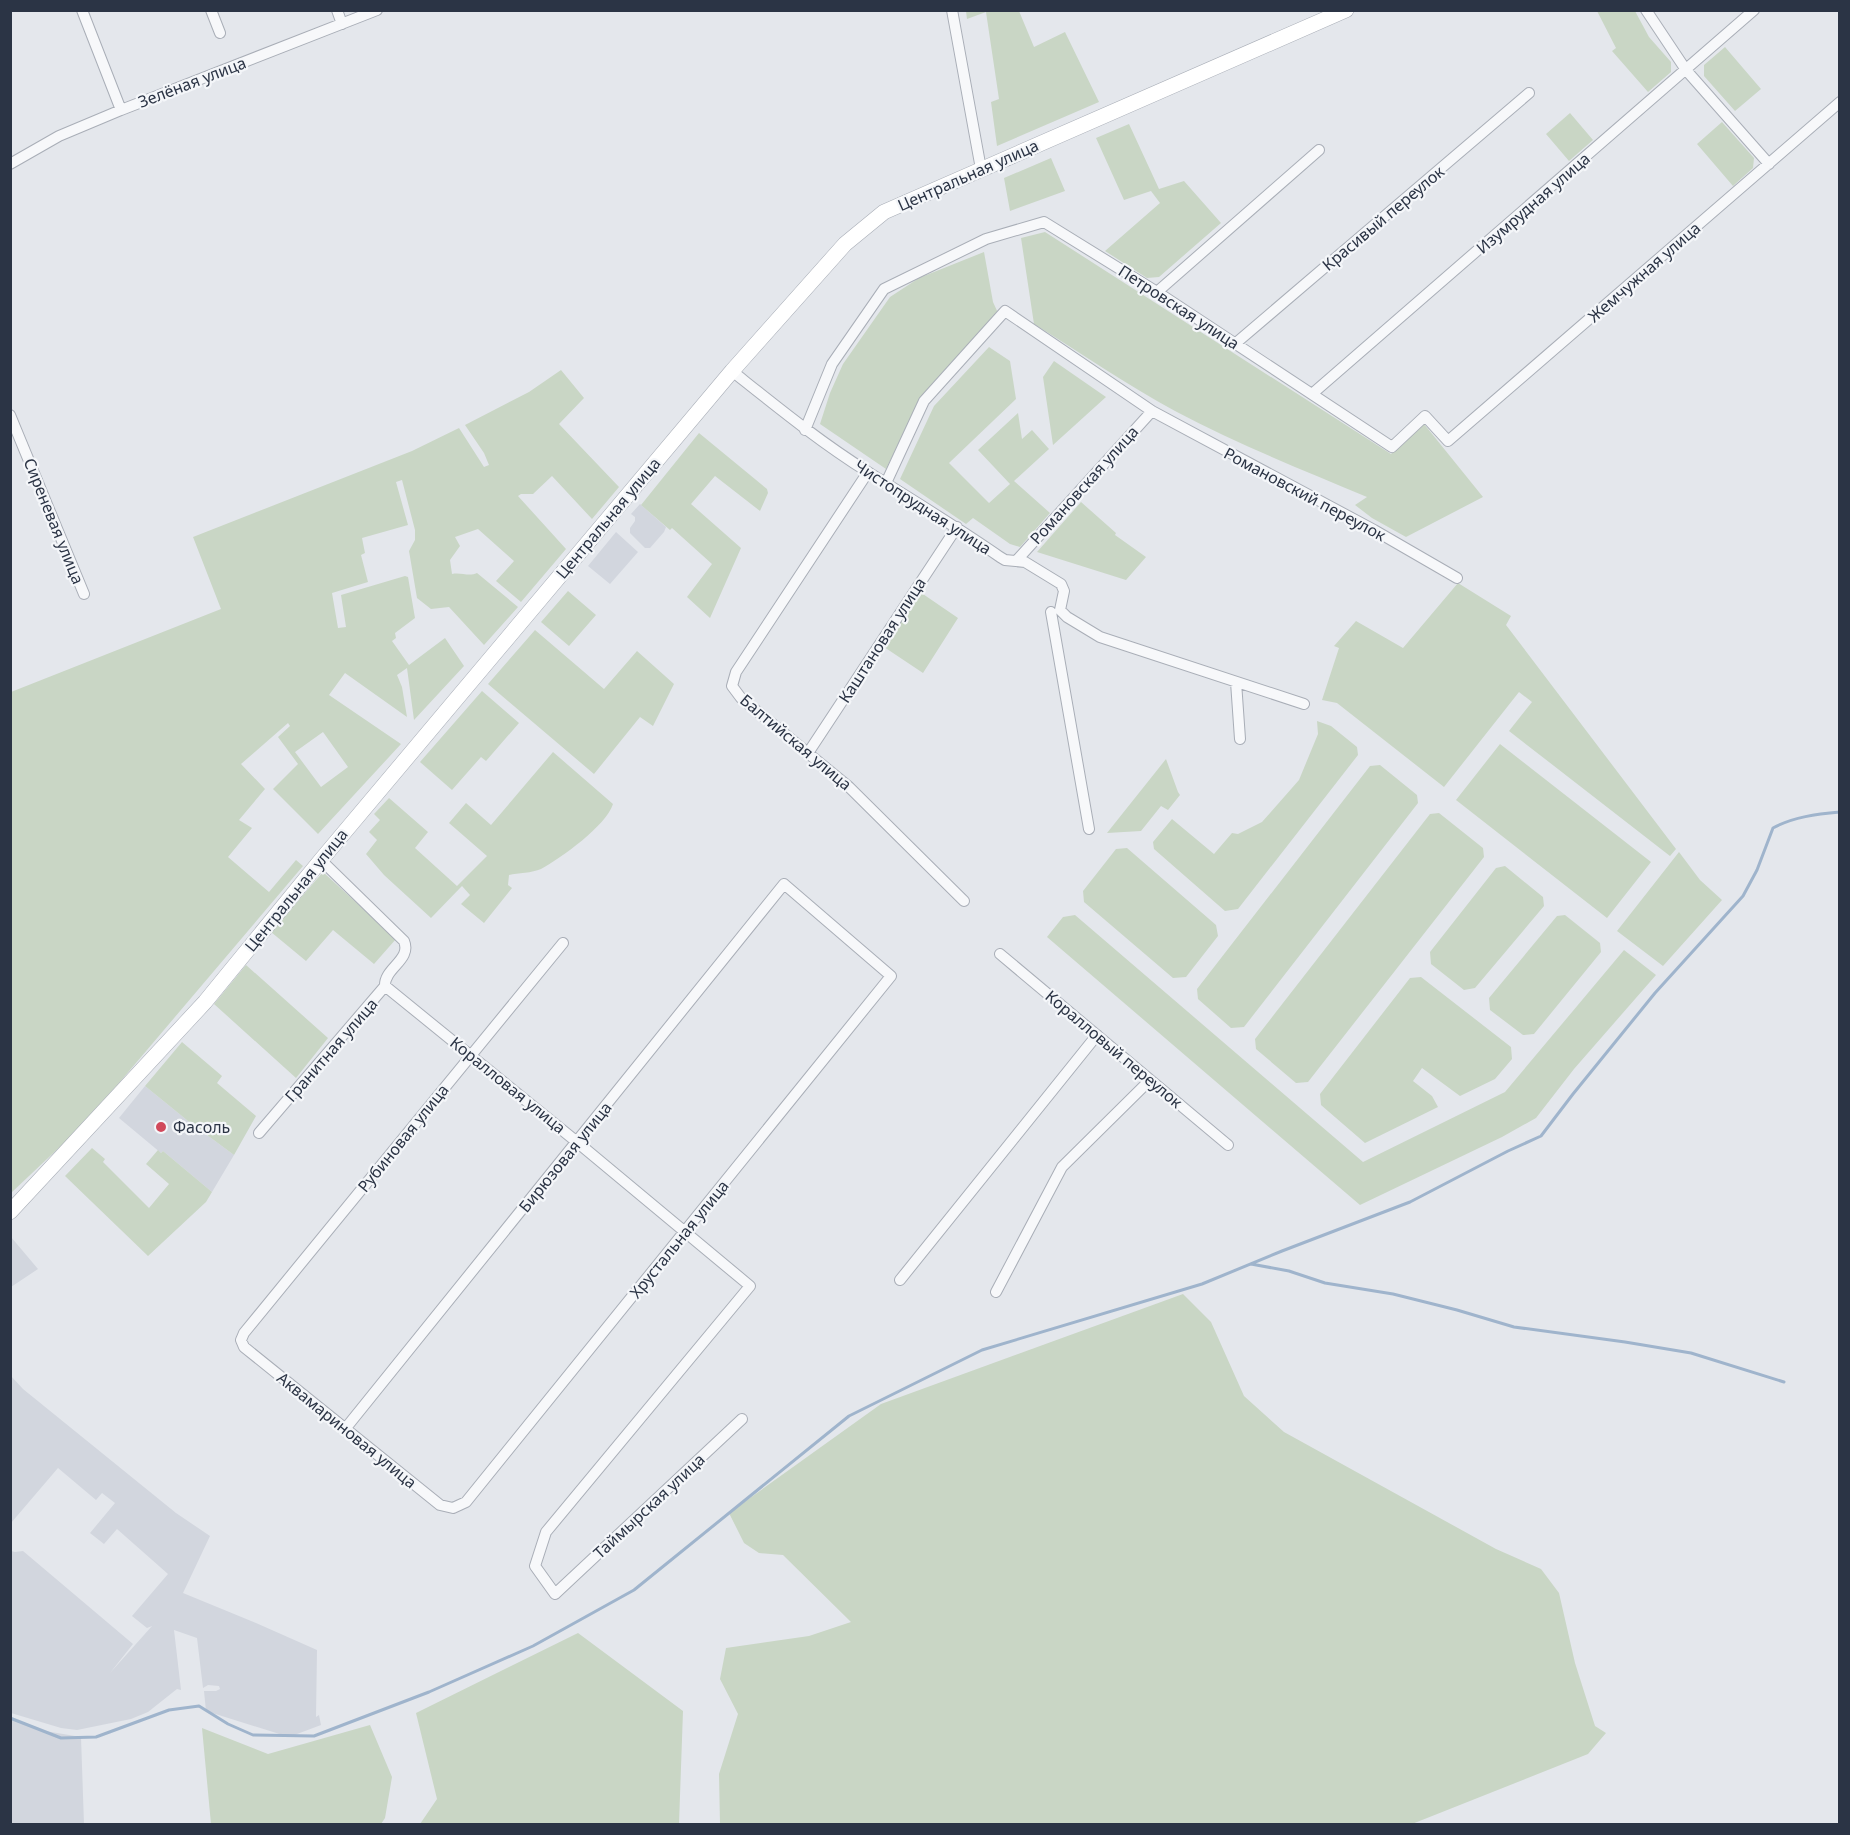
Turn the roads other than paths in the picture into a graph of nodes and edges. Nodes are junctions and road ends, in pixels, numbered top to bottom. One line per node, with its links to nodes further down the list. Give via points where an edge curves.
1 (82, 10): 14 (street)
2 (211, 10): 10 (street)
3 (337, 10): 9 (street)
4 (377, 10): 9 (street, Зелёная улица)
5 (952, 10): 18 (street)
6 (1346, 10): 18 (main road, Центральная улица)
7 (1646, 10): 11 (street)
8 (1754, 10): 11 (street, Изумрудная улица)
9 (342, 24): 14 (street, Зелёная улица)
10 (220, 33)
11 (1686, 70): 17 (street); 22 (street, Изумрудная улица)
12 (1529, 93): 20 (street, Красивый переулок)
13 (1839, 102): 17 (street, Жемчужная улица)
14 (121, 110): 16 (street, Зелёная улица, via 59,136)
15 (1319, 150): 19 (street)
16 (10, 164)
17 (1769, 164): 26 (street, Жемчужная улица)
18 (981, 169): 21 (main road, Центральная улица, via 884,212 845,244)
19 (1157, 292): 20 (street, Петровская улица); 25 (street, Петровская улица, via 1044,222 986,239 884,289 832,364)
20 (1236, 344): 22 (street, Петровская улица)
21 (732, 371): 25 (street, Чистопрудная улица); 39 (main road, Центральная улица)
22 (1312, 394): 26 (street, Петровская улица, via 1392,447 1425,416)
23 (1152, 411): 28 (street, via 1005,311 924,401); 30 (street, Романовская улица); 31 (street, Романовский переулок)
24 (10, 415): 32 (street, Сиреневая улица)
25 (805, 430): 27 (street, Чистопрудная улица)
26 (1448, 441)
27 (868, 472): 28 (street, Чистопрудная улица); 37 (street, Балтийская улица, via 736,672 732,686 741,698)
28 (886, 483): 29 (street, Чистопрудная улица)
29 (957, 527): 30 (street, Чистопрудная улица, via 1005,560); 37 (street, Каштановая улица)
30 (1017, 560): 34 (street, Чистопрудная улица, via 1061,584 1064,591 1060,610 1100,637)
31 (1457, 578)
32 (84, 594)
33 (1051, 612): 38 (street)
34 (1236, 682): 35 (street, Чистопрудная улица); 36 (street)
35 (1304, 704)
36 (1240, 739)
37 (808, 753): 40 (street, Балтийская улица, via 849,787)
38 (1089, 829)
39 (321, 860): 44 (street, Гранитная улица, via 404,941 405,954 387,977); 51 (main road, Центральная улица, via 205,1002)
40 (964, 901)
41 (563, 944): 46 (street, Рубиновая улица)
42 (1000, 954): 45 (street, Коралловый переулок)
43 (891, 976): 49 (street, Бирюзовая улица, via 784,884); 52 (street, Хрустальная улица)
44 (385, 987): 46 (street, Коралловая улица); 48 (street, Гранитная улица)
45 (1097, 1035): 47 (street, Коралловый переулок); 53 (street)
46 (471, 1055): 49 (street, Коралловая улица); 55 (street, Рубиновая улица)
47 (1150, 1080): 50 (street, Коралловый переулок); 54 (street, via 1062,1167)
48 (259, 1133)
49 (577, 1142): 52 (street, Коралловая улица); 57 (street, Бирюзовая улица)
50 (1228, 1145)
51 (10, 1212)
52 (684, 1232): 58 (street, Хрустальная улица); 59 (street, Коралловая улица, via 750,1286 546,1532 535,1566)
53 (900, 1280)
54 (996, 1292)
55 (244, 1333): 57 (street, Аквамариновая улица, via 244,1347)
56 (742, 1419): 59 (street, Таймырская улица)
57 (345, 1429): 58 (street, Аквамариновая улица, via 440,1505 453,1508)
58 (466, 1502)
59 (555, 1594)

